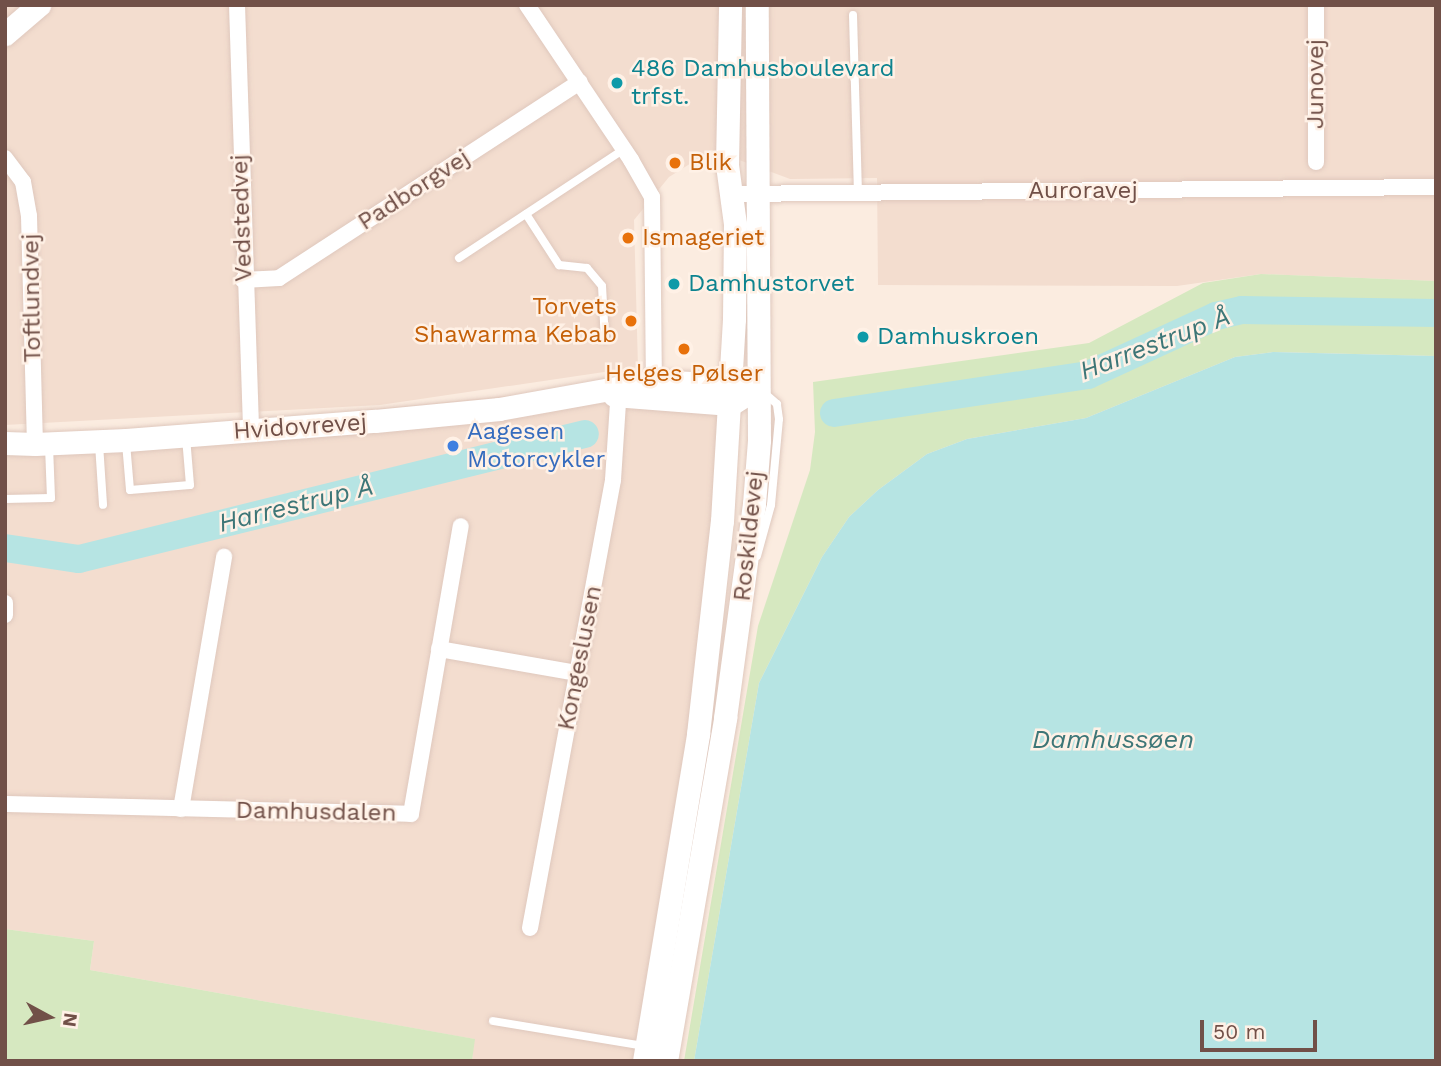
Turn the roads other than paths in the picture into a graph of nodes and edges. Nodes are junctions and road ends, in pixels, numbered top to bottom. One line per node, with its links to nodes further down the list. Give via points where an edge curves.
1 (39, 5): 8 (main road)
2 (237, 5): 19 (street, Vedstedvej)
3 (527, 5): 9 (street)
4 (730, 5): 16 (main road, Roskildevej, via 727,165)
5 (757, 5): 14 (main road, Roskildevej)
6 (1316, 5): 12 (street, Junovej)
7 (853, 15): 15 (lane)
8 (5, 34)
9 (580, 82): 10 (street); 19 (street, Padborgvej, via 279,278)
10 (627, 154): 17 (lane); 21 (street, via 652,197)
11 (5, 158): 30 (street, Toftlundvej, via 23,182 29,216)
12 (1316, 162)
13 (1436, 187): 15 (street, Auroravej)
14 (758, 193): 15 (street, Auroravej); 16 (street, Auroravej); 22 (main road, Roskildevej)
15 (858, 193)
16 (731, 194): 24 (main road, Roskildevej, via 735,224)
17 (526, 214): 18 (lane); 20 (lane, via 559,265 587,268 602,286)
18 (459, 258)
19 (243, 280): 25 (street, Vedstedvej)
20 (605, 339)
21 (654, 381): 23 (main road, Hvidovrevej); 24 (main road, Hvidovrevej)
22 (758, 388): 24 (main road); 44 (main road, Roskildevej, via 759,440 741,620)
23 (619, 391): 24 (main road, Hvidovrevej); 25 (main road, Hvidovrevej, via 499,409); 38 (street, Kongeslusen, via 613,480)
24 (732, 394): 43 (main road, Roskildevej, via 709,655)
25 (250, 431): 26 (main road, Hvidovrevej)
26 (186, 435): 27 (main road, Hvidovrevej); 27 (lane, via 190,485 130,490)
27 (126, 440): 28 (main road, Hvidovrevej)
28 (98, 441): 30 (main road, Hvidovrevej); 32 (lane)
29 (5, 443): 30 (main road, Hvidovrevej)
30 (42, 444): 31 (lane, via 51,498)
31 (5, 499)
32 (103, 505)
33 (461, 526): 37 (street, Damhusdalen)
34 (223, 557): 40 (street)
35 (5, 603): 36 (street)
36 (5, 615)
37 (439, 649): 38 (street); 40 (street, Damhusdalen, via 411,814)
38 (577, 673): 41 (street, Kongeslusen)
39 (5, 804): 40 (street, Damhusdalen)
40 (181, 809)
41 (530, 928)
42 (493, 1021): 43 (lane, Roskildevej)
43 (646, 1054)
44 (666, 1061)

